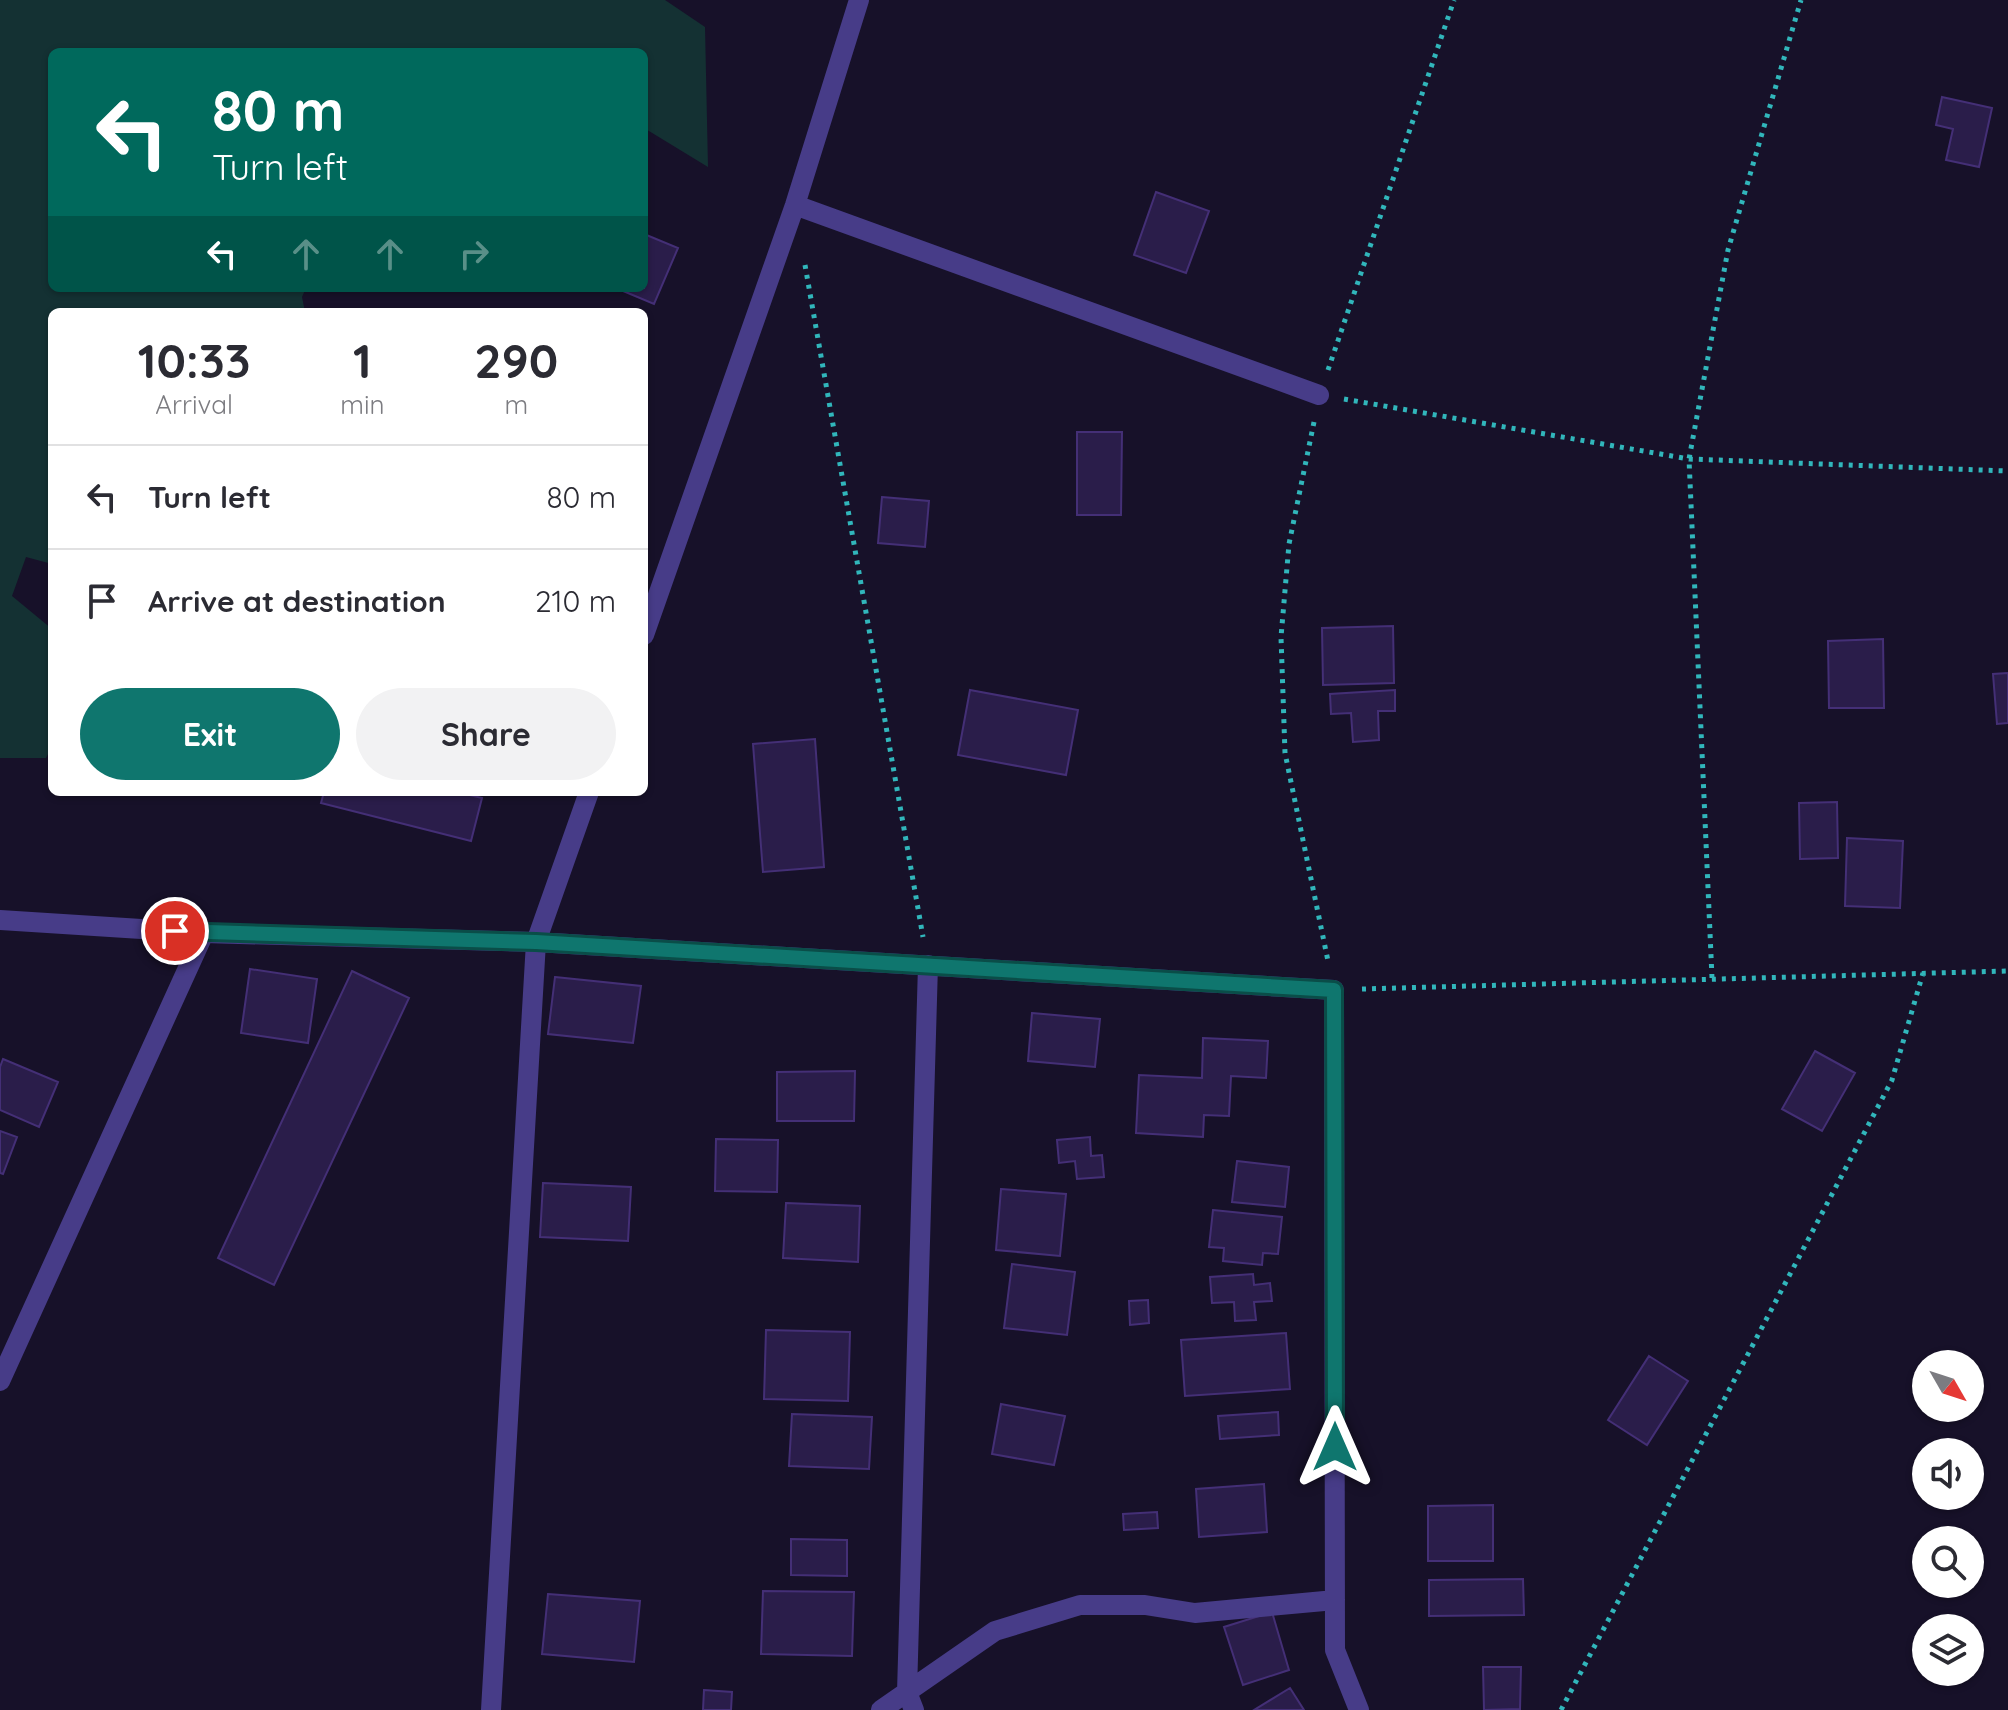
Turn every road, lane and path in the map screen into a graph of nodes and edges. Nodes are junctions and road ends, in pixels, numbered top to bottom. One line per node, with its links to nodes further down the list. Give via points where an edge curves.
1 (859, 0): 4 (street)
2 (1454, 0): 6 (path)
3 (1801, 0): 7 (path, via 1728,250)
4 (795, 205): 6 (street); 9 (street)
5 (803, 251): 14 (path)
6 (1319, 395): 7 (path); 18 (path, via 1289,544 1281,637 1285,753)
7 (1689, 459): 8 (path); 17 (path)
8 (2008, 471)
9 (648, 624)
10 (588, 796): 13 (street)
11 (0, 920): 12 (street)
12 (204, 933): 13 (street); 19 (street)
13 (536, 942): 14 (street); 22 (street)
14 (928, 965): 18 (street); 21 (street)
15 (2008, 971): 16 (path)
16 (1923, 973): 17 (path); 25 (path, via 1892,1080)
17 (1712, 978): 18 (path)
18 (1334, 990): 20 (street)
19 (0, 1381)
20 (1335, 1600): 21 (street, via 1195,1613 1145,1605 1080,1605 995,1631); 24 (street, via 1335,1650)
21 (910, 1701): 23 (street)
22 (491, 1710)
23 (881, 1710)
24 (1359, 1710)
25 (1561, 1710)

